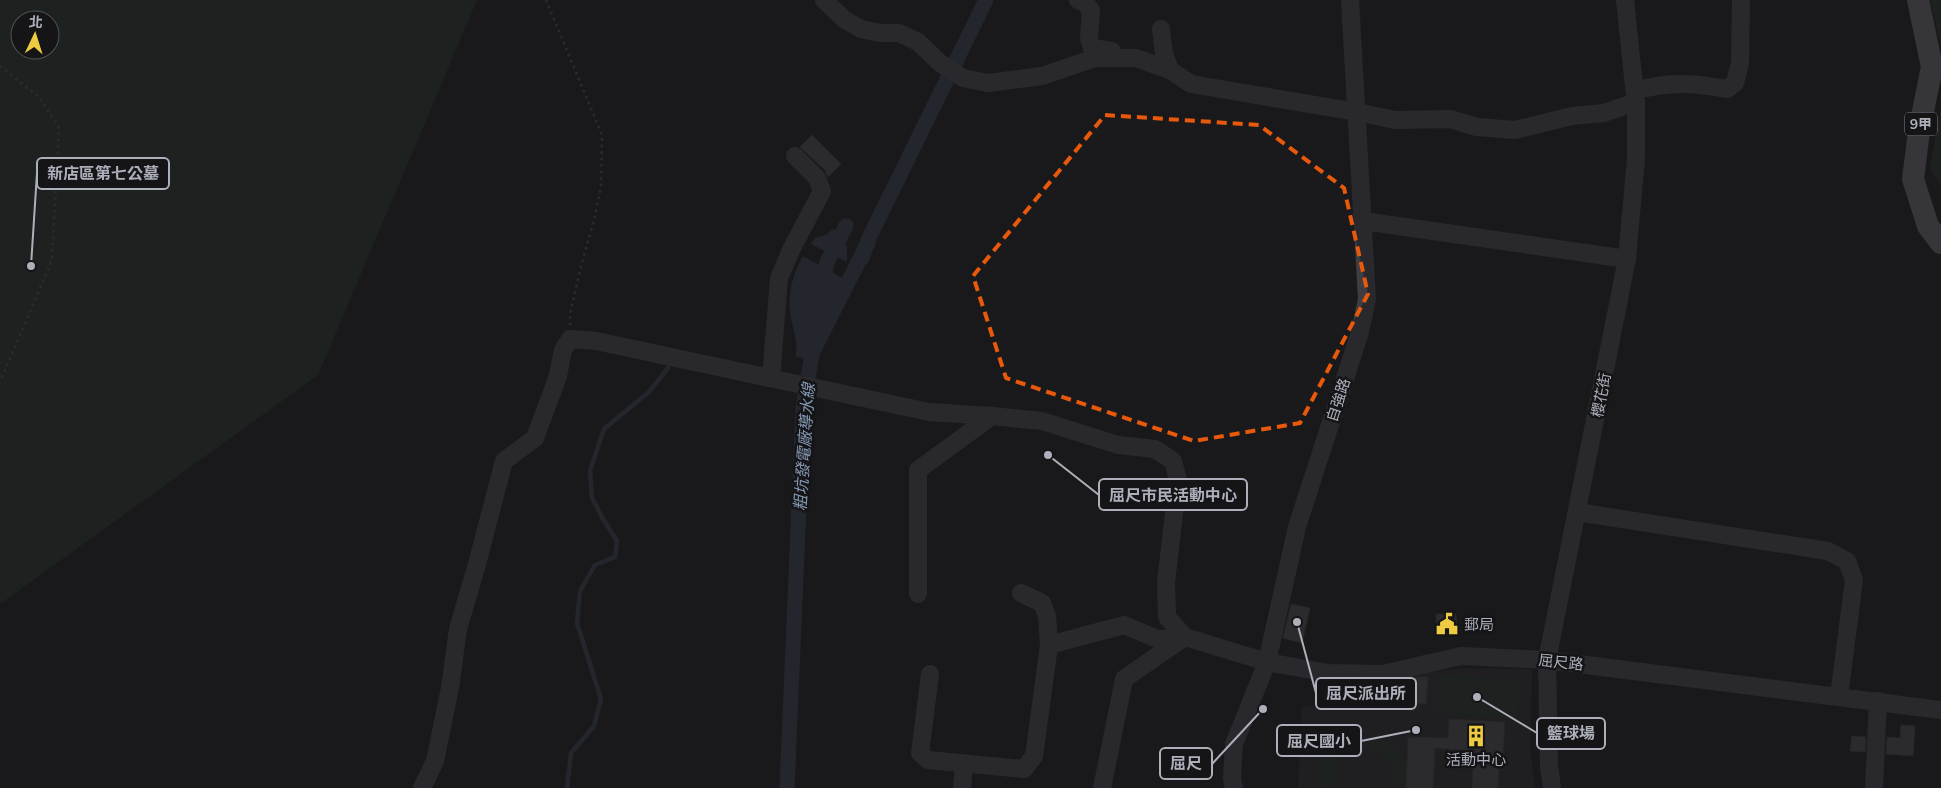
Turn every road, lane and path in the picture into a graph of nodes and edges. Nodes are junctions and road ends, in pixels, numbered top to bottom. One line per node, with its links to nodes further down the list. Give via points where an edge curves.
1 (546, 0): 18 (path, via 602,135 601,187 570,315)
2 (824, 0): 9 (street, via 845,20 880,33 900,33 918,42 940,63 963,78 988,83 1042,76 1094,58)
3 (1078, 0): 9 (street, via 1091,10 1088,38 1092,48)
4 (1350, 0): 13 (street, 自強路)
5 (1625, 0): 12 (street, 櫻花街)
6 (1918, 0): 16 (main road, 9甲, via 1932,67 1913,179 1928,226)
7 (1741, 1): 12 (street, via 1740,63 1735,83 1727,89 1694,83 1651,86)
8 (1161, 29): 11 (street)
9 (1136, 58): 11 (street)
10 (0, 66): 20 (path, via 39,97 60,128 52,260)
11 (1170, 70): 13 (street, via 1191,84)
12 (1635, 96): 13 (street, via 1604,113 1572,116 1514,130 1477,127 1450,119 1395,120); 17 (street, 櫻花街, via 1636,158)
13 (1357, 112): 15 (street, 自強路)
14 (795, 156): 19 (street, via 818,178 822,191 779,278)
15 (1363, 220): 17 (street); 28 (street, 自強路, via 1367,299 1360,332 1296,527)
16 (1941, 243)
17 (1627, 259): 22 (street, 櫻花街)
18 (570, 339): 19 (street, via 596,341); 36 (street, via 563,350 558,376 534,438 504,461 458,629 435,761)
19 (771, 378): 21 (street, via 929,412)
20 (0, 382)
21 (992, 416): 24 (street, via 918,470); 25 (street, via 1042,421 1118,445 1155,449 1173,461 1178,480 1166,582 1167,617)
22 (1577, 512): 27 (street, 櫻花街); 31 (street, via 1828,551 1847,561 1854,580)
23 (1021, 593): 26 (street, via 1042,602 1047,616)
24 (918, 594)
25 (1184, 638): 26 (street, via 1157,639 1124,625); 28 (street, 屈尺路); 38 (street, via 1124,678)
26 (1049, 645): 35 (street, via 1034,756 1024,769)
27 (1547, 660): 30 (street, 屈尺路, via 1461,656 1382,674); 31 (street, 屈尺路); 40 (street, 櫻花街)
28 (1267, 662): 30 (street, 屈尺路, via 1328,673); 39 (street, 自強路, via 1234,744)
29 (930, 674): 35 (street, via 920,753 928,760)
30 (1363, 675): 32 (street)
31 (1839, 696): 33 (street, 屈尺路)
32 (1364, 698)
33 (1878, 701): 34 (street, 屈尺路); 41 (street)
34 (1941, 710)
35 (964, 764): 37 (street)
36 (422, 788)
37 (962, 788)
38 (1102, 788)
39 (1234, 788)
40 (1552, 788)
41 (1874, 788)

